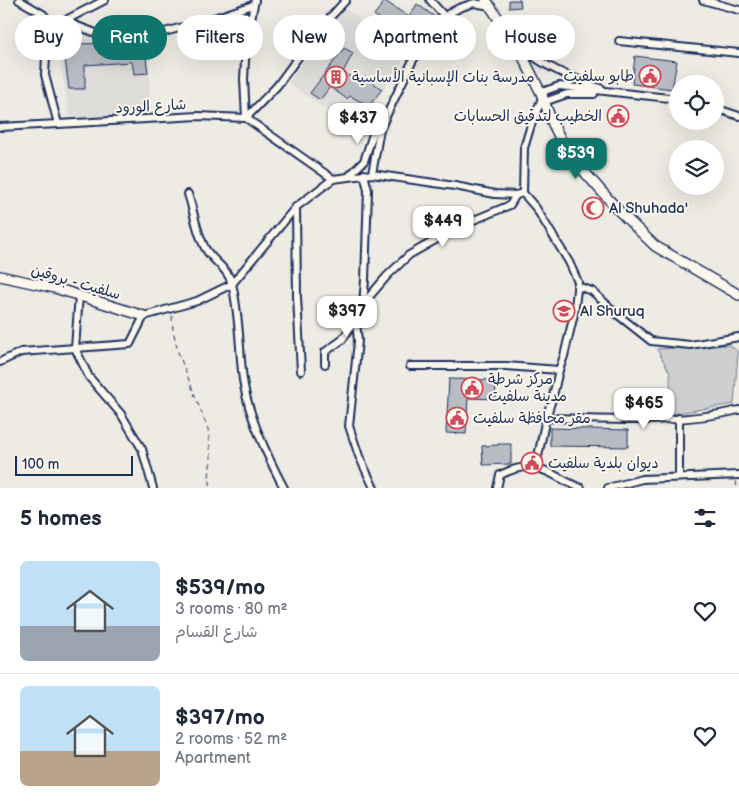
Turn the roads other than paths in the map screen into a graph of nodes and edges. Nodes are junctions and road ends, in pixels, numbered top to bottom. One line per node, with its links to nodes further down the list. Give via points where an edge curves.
1 (19, 0): 9 (street)
2 (105, 0): 10 (street)
3 (346, 0): 27 (street, via 316,33 277,86)
4 (430, 0): 11 (street)
5 (704, 0): 8 (street)
6 (254, 2): 14 (street, via 205,21 146,37 109,38); 27 (street, via 246,42)
7 (489, 2): 12 (street, via 466,5); 13 (main road); 22 (main road)
8 (739, 10)
9 (44, 15)
10 (76, 15)
11 (443, 15)
12 (447, 15)
13 (499, 15)
14 (82, 28)
15 (619, 41): 16 (street)
16 (739, 53)
17 (46, 60): 28 (street, via 45,75)
18 (413, 60): 30 (street)
19 (529, 60): 22 (main road)
20 (538, 60): 21 (street, via 552,69)
21 (620, 94): 22 (street, via 565,86 553,87); 24 (street)
22 (545, 98): 23 (street, via 579,93); 35 (street, via 524,148); 42 (main road, via 570,147 644,230 659,244); 44 (main road, via 566,150 618,210 655,246)
23 (669, 99)
24 (669, 99)
25 (724, 113): 26 (street)
26 (739, 117)
27 (246, 118): 28 (street, شارع الورود, via 189,117); 34 (street)
28 (58, 124): 29 (street, شارع الورود)
29 (0, 128)
30 (380, 129): 32 (street); 33 (street, via 373,134 364,161)
31 (364, 174): 32 (street); 33 (street); 45 (street, via 368,190)
32 (372, 174): 37 (street)
33 (348, 176): 34 (street)
34 (333, 178): 38 (street)
35 (523, 193): 37 (street); 41 (street, via 569,262)
36 (188, 194): 40 (street, via 206,250 227,272)
37 (516, 195): 45 (street, via 510,205 409,255)
38 (296, 207): 40 (street); 53 (street)
39 (0, 276): 43 (main road, سلفيت - بروقين)
40 (232, 284): 46 (street, via 197,301); 62 (street, via 248,402)
41 (577, 286): 48 (street, via 592,291 651,340 690,344); 54 (street, via 574,314)
42 (739, 290)
43 (79, 295): 46 (main road, سلفيت - بروقين); 49 (street)
44 (739, 295)
45 (363, 304): 47 (street)
46 (144, 316): 49 (street, via 130,344)
47 (356, 322): 51 (street, via 342,340 325,352); 63 (street, via 358,341 349,426)
48 (739, 337)
49 (75, 348): 50 (street, via 21,352); 61 (street, via 89,377 121,414 142,449)
50 (0, 362)
51 (325, 364)
52 (410, 366): 54 (street, via 506,366)
53 (301, 370)
54 (559, 370): 56 (street)
55 (739, 410): 57 (street, via 701,418)
56 (546, 418): 57 (street); 58 (street)
57 (680, 418): 60 (street)
58 (536, 466): 64 (street, via 500,475); 65 (street)
59 (739, 475): 60 (street)
60 (679, 477): 66 (street, via 642,479)
61 (153, 488)
62 (284, 488)
63 (374, 488)
64 (497, 488)
65 (581, 488)
66 (608, 488)

